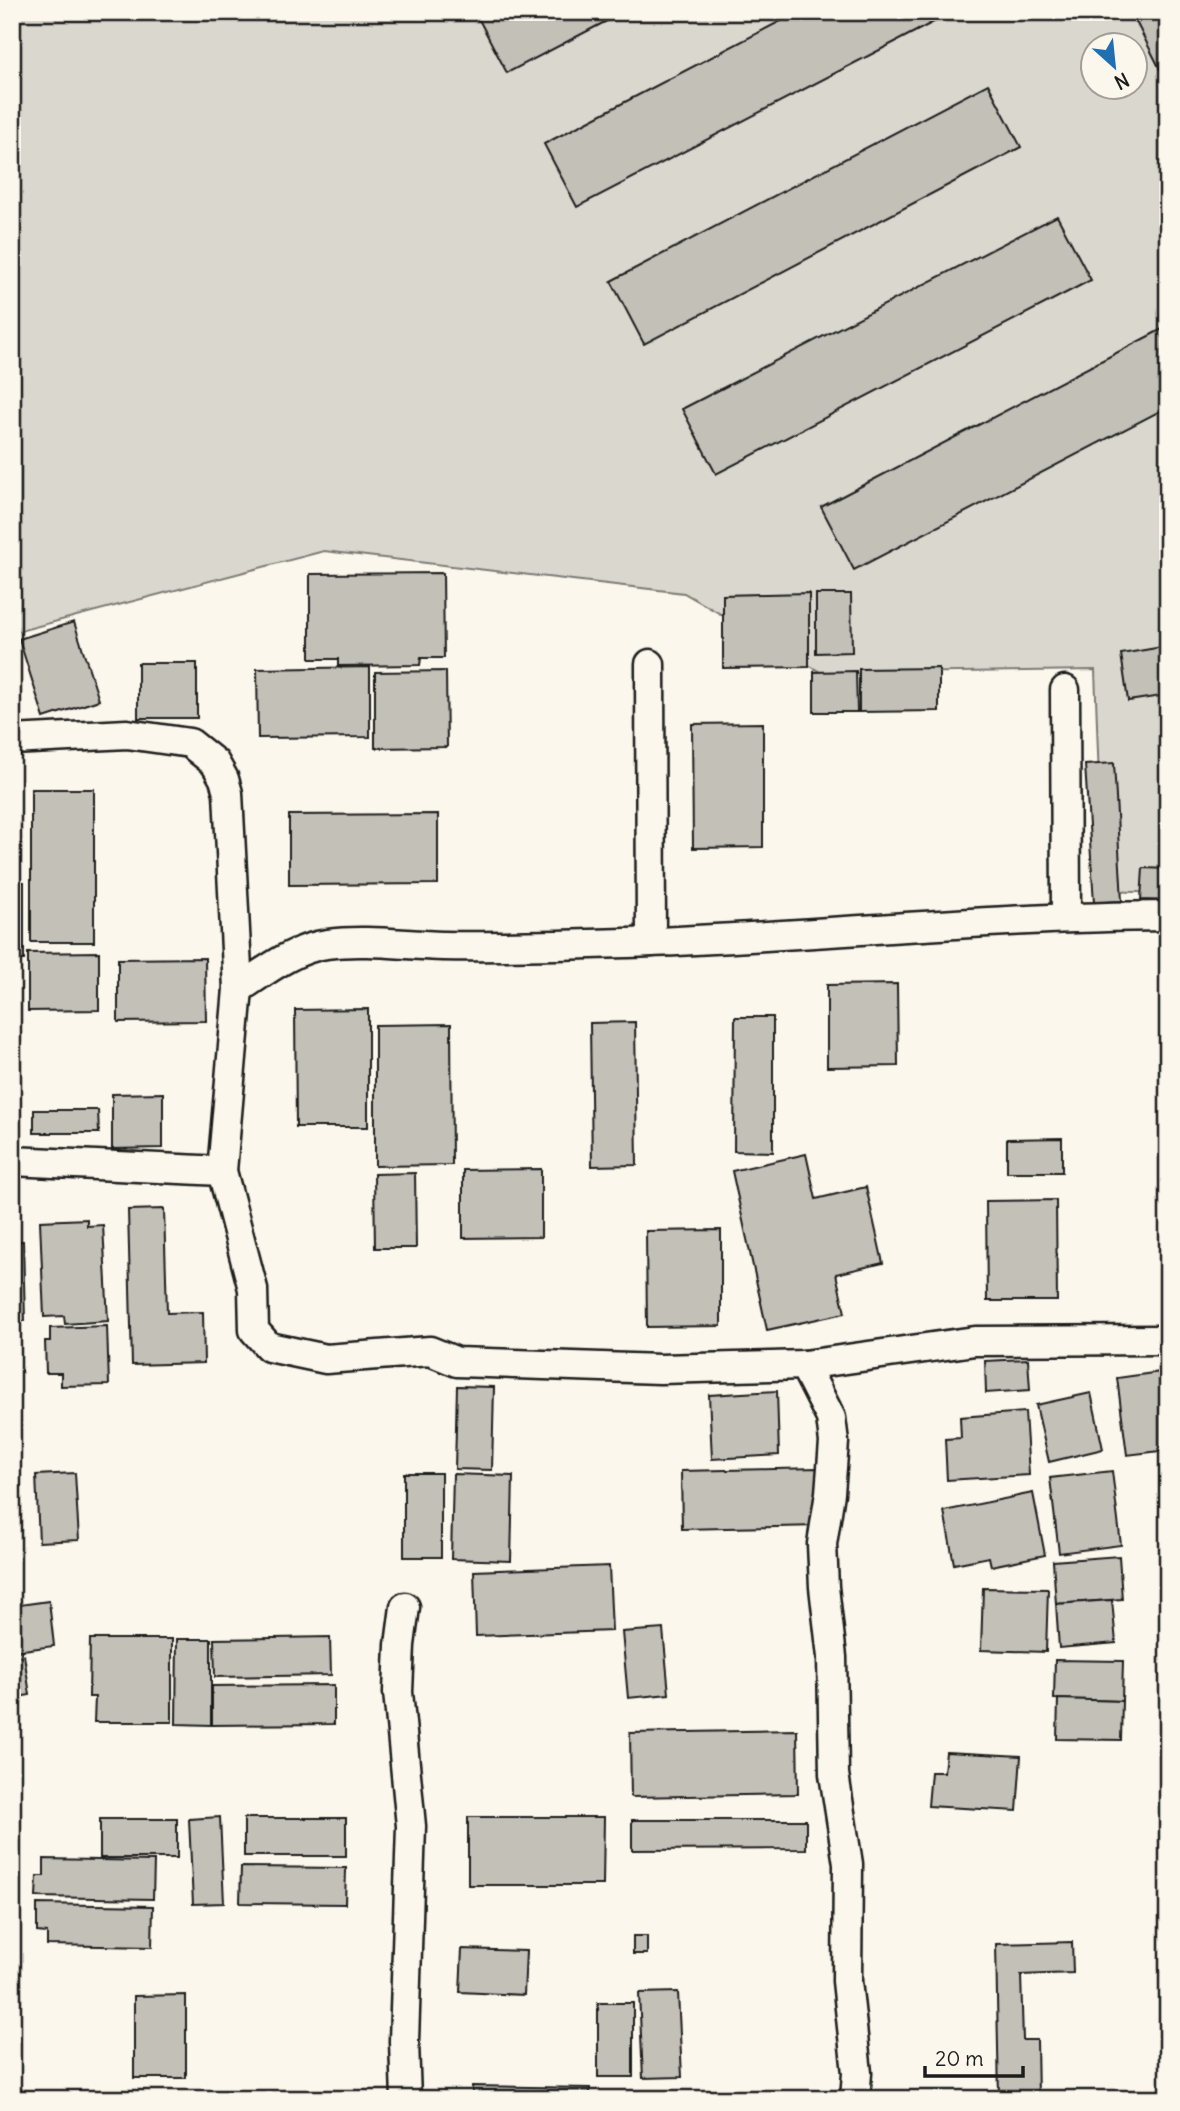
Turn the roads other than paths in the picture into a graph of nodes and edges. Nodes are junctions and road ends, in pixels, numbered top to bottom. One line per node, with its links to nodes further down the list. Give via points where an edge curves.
1 (650, 664): 6 (street)
2 (1065, 690): 5 (street)
3 (12, 740): 7 (street, via 127,734 190,743 215,763 228,793)
4 (1168, 916): 5 (street)
5 (1066, 917): 6 (street)
6 (651, 942): 7 (street, via 325,944 296,951)
7 (237, 989): 9 (street)
8 (12, 1161): 9 (street)
9 (222, 1171): 11 (street, via 253,1289 254,1330 269,1347 326,1359 430,1351 457,1362 535,1366)
10 (1168, 1340): 11 (street, via 975,1341)
11 (804, 1365): 14 (street, via 831,1418 834,1442 822,1544 832,1657 834,1774 848,1864 847,1981 857,2073)
12 (405, 1607): 13 (street, via 398,1692 411,1826)
13 (406, 2099)
14 (855, 2099)

